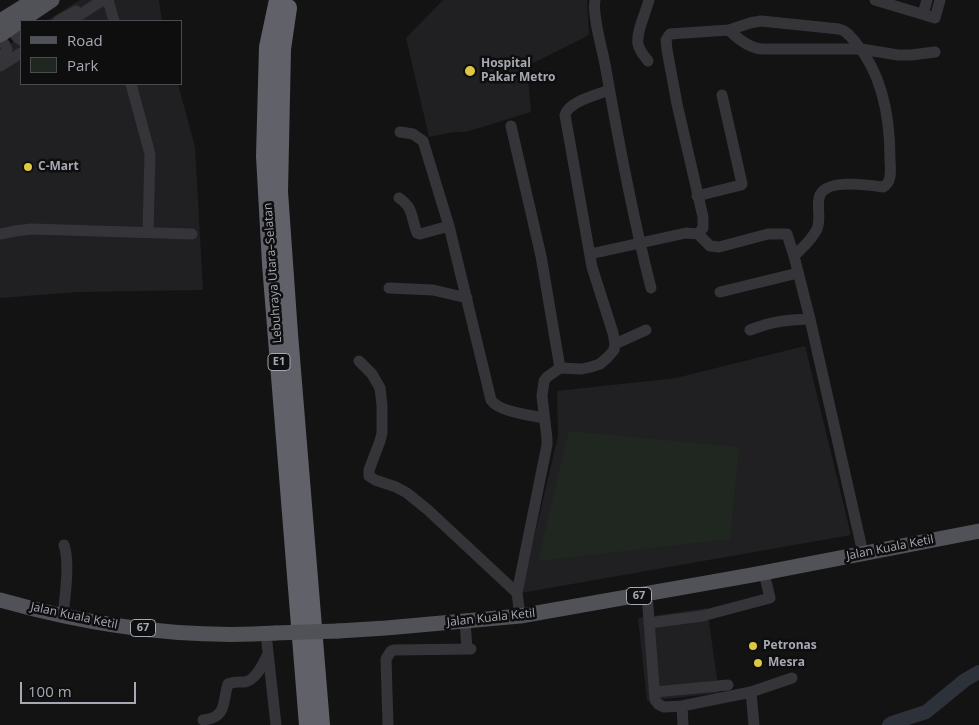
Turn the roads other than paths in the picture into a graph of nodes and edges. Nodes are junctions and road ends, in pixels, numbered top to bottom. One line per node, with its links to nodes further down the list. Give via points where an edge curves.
1 (34, 0): 16 (main road)
2 (52, 0): 16 (main road)
3 (108, 0): 15 (street)
4 (278, 0): 72 (highway, Lebuhraya Utara–Selatan / E1, via 268,47 265,156)
5 (289, 0): 73 (highway, Lebuhraya Utara–Selatan / E1, via 282,49 279,192)
6 (595, 0): 26 (street)
7 (649, 0): 23 (street, via 638,45)
8 (876, 0): 12 (street)
9 (927, 0): 12 (street)
10 (940, 0): 12 (street, via 935,18)
11 (98, 3): 13 (street); 14 (street)
12 (923, 14)
13 (60, 20)
14 (72, 20)
15 (114, 20)
16 (2, 26): 18 (street); 22 (street, via 7,49)
17 (729, 30): 19 (street, via 757,48); 19 (street, via 761,21 838,29 847,32); 30 (street, via 670,34 666,40)
18 (20, 39)
19 (861, 49): 20 (street, via 898,55); 39 (street, via 877,78 887,110 889,182 884,187 847,184 824,189 819,198 816,231)
20 (935, 52)
21 (20, 54): 24 (street)
22 (0, 56)
23 (648, 61)
24 (0, 66)
25 (131, 85): 33 (street, via 150,154)
26 (609, 90): 37 (street); 38 (street, via 578,102 566,110 565,115)
27 (722, 95): 30 (street, via 742,184)
28 (511, 126): 50 (street, via 541,256)
29 (400, 132): 32 (street, via 413,134 423,141)
30 (697, 196): 36 (street, via 704,223)
31 (399, 198): 32 (street, via 410,208 416,233)
32 (449, 226): 44 (street)
33 (148, 232): 34 (street, via 32,229); 35 (street)
34 (0, 234)
35 (192, 234)
36 (698, 234): 37 (street, via 686,233); 39 (street, via 710,246 719,247 768,234 787,234)
37 (640, 244): 38 (street); 42 (street)
38 (590, 254): 48 (street)
39 (794, 256): 40 (street)
40 (798, 273): 43 (street); 45 (street)
41 (389, 288): 44 (street, via 433,290)
42 (651, 288)
43 (720, 292)
44 (467, 298): 51 (street, via 493,403 503,409)
45 (810, 319): 47 (street, via 782,320); 54 (street)
46 (646, 330): 48 (street)
47 (750, 330)
48 (615, 344): 50 (street, via 608,357 591,368)
49 (359, 361): 56 (street, via 380,388 382,405 382,433 369,476 396,487 428,510)
50 (560, 368): 51 (street, via 544,381)
51 (544, 418): 56 (street, via 547,444)
52 (979, 531): 54 (main road, Jalan Kuala Ketil / 67)
53 (64, 546): 59 (street)
54 (863, 553): 55 (main road, Jalan Kuala Ketil / 67)
55 (764, 573): 57 (main road, Jalan Kuala Ketil / 67); 62 (street, via 770,598 702,616)
56 (517, 593): 60 (street)
57 (647, 594): 60 (main road, Jalan Kuala Ketil / 67); 62 (street)
58 (0, 600): 59 (main road, Jalan Kuala Ketil / 67)
59 (63, 615): 63 (main road, Jalan Kuala Ketil / 67, via 124,627 198,634)
60 (520, 616): 61 (main road, Jalan Kuala Ketil / 67)
61 (465, 621): 63 (main road, Jalan Kuala Ketil / 67, bridge); 74 (street, via 469,649 391,651 386,659)
62 (649, 623): 67 (street)
63 (271, 634): 64 (street)
64 (268, 654): 70 (street, via 252,679 228,684 221,712); 71 (street)
65 (792, 678): 68 (street)
66 (728, 685): 67 (street)
67 (655, 692): 69 (street, via 658,704)
68 (751, 692): 69 (street); 76 (street)
69 (682, 706): 75 (street)
70 (203, 720)
71 (276, 725)
72 (308, 725)
73 (321, 725)
74 (388, 725)
75 (683, 725)
76 (754, 725)

